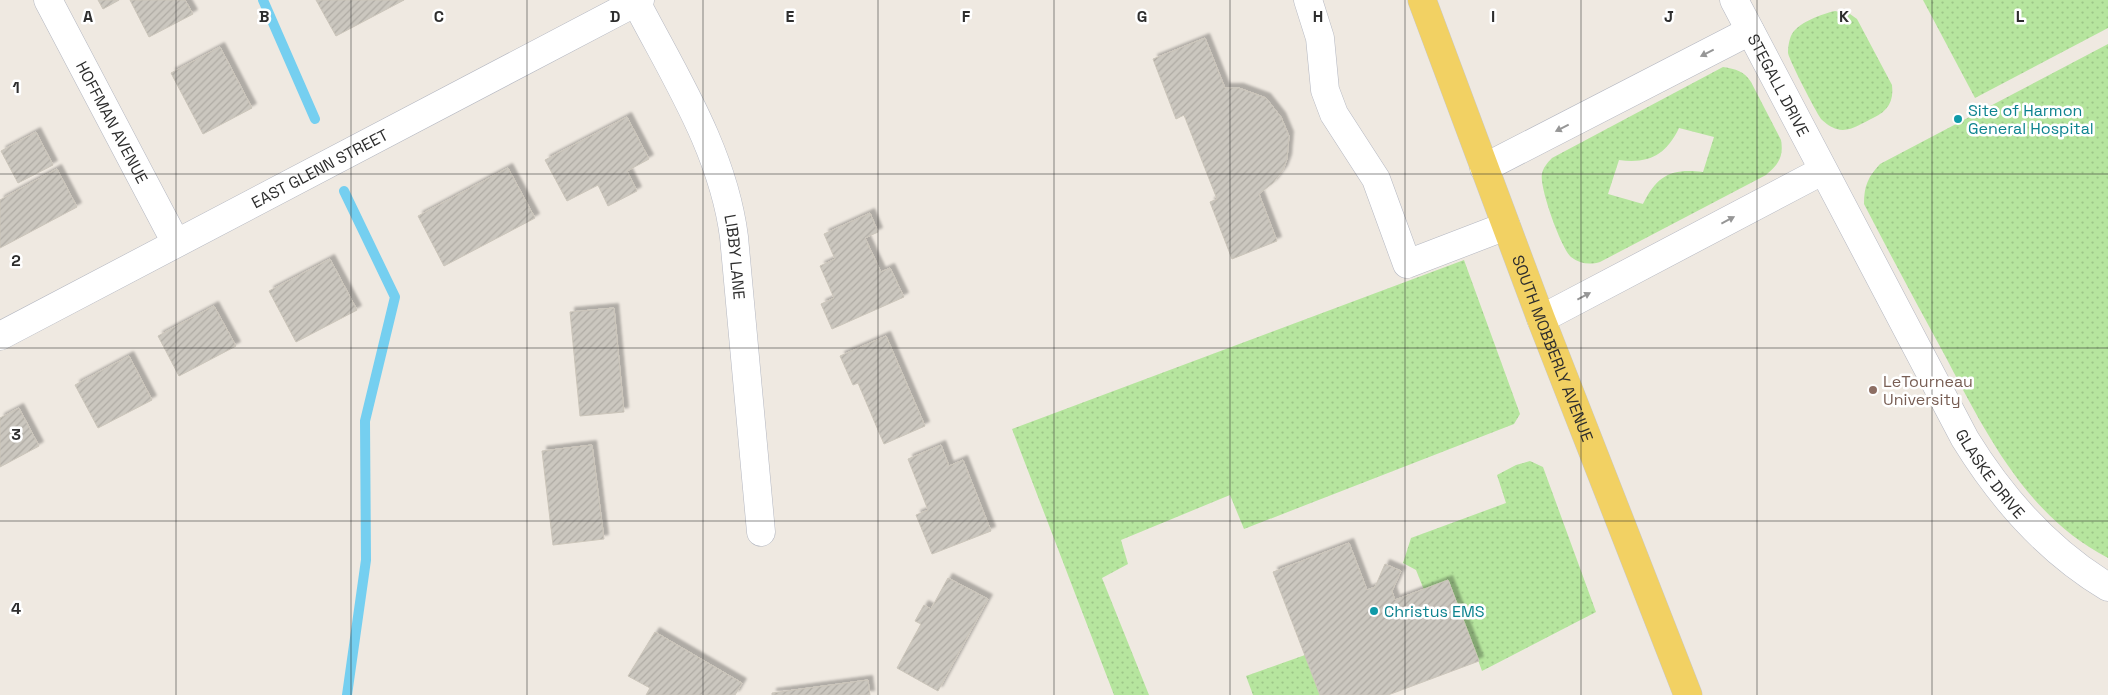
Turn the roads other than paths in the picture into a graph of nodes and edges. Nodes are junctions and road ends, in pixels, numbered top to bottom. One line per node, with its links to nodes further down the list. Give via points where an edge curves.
1 (48, 0): 10 (street, HOFFMAN AVENUE)
2 (1308, 0): 9 (street, via 1320,38 1325,90 1334,114 1376,179 1407,264)
3 (1422, 0): 7 (main road, SOUTH MOBBERLY AVENUE)
4 (1734, 0): 6 (street, STEGALL DRIVE)
5 (638, 1): 10 (street, EAST GLENN STREET); 13 (street, LIBBY LANE, via 703,132 725,191 734,237)
6 (1750, 31): 7 (street, one-way to 7); 8 (street, STEGALL DRIVE)
7 (1484, 168): 9 (main road, SOUTH MOBBERLY AVENUE)
8 (1822, 171): 11 (street, one-way to 8); 14 (street, GLASKE DRIVE, via 1981,465 2024,519 2054,549)
9 (1506, 226): 11 (main road, SOUTH MOBBERLY AVENUE)
10 (176, 243): 12 (street, EAST GLENN STREET)
11 (1541, 319): 15 (main road, SOUTH MOBBERLY AVENUE)
12 (0, 336)
13 (761, 532)
14 (2108, 587)
15 (1688, 695)

